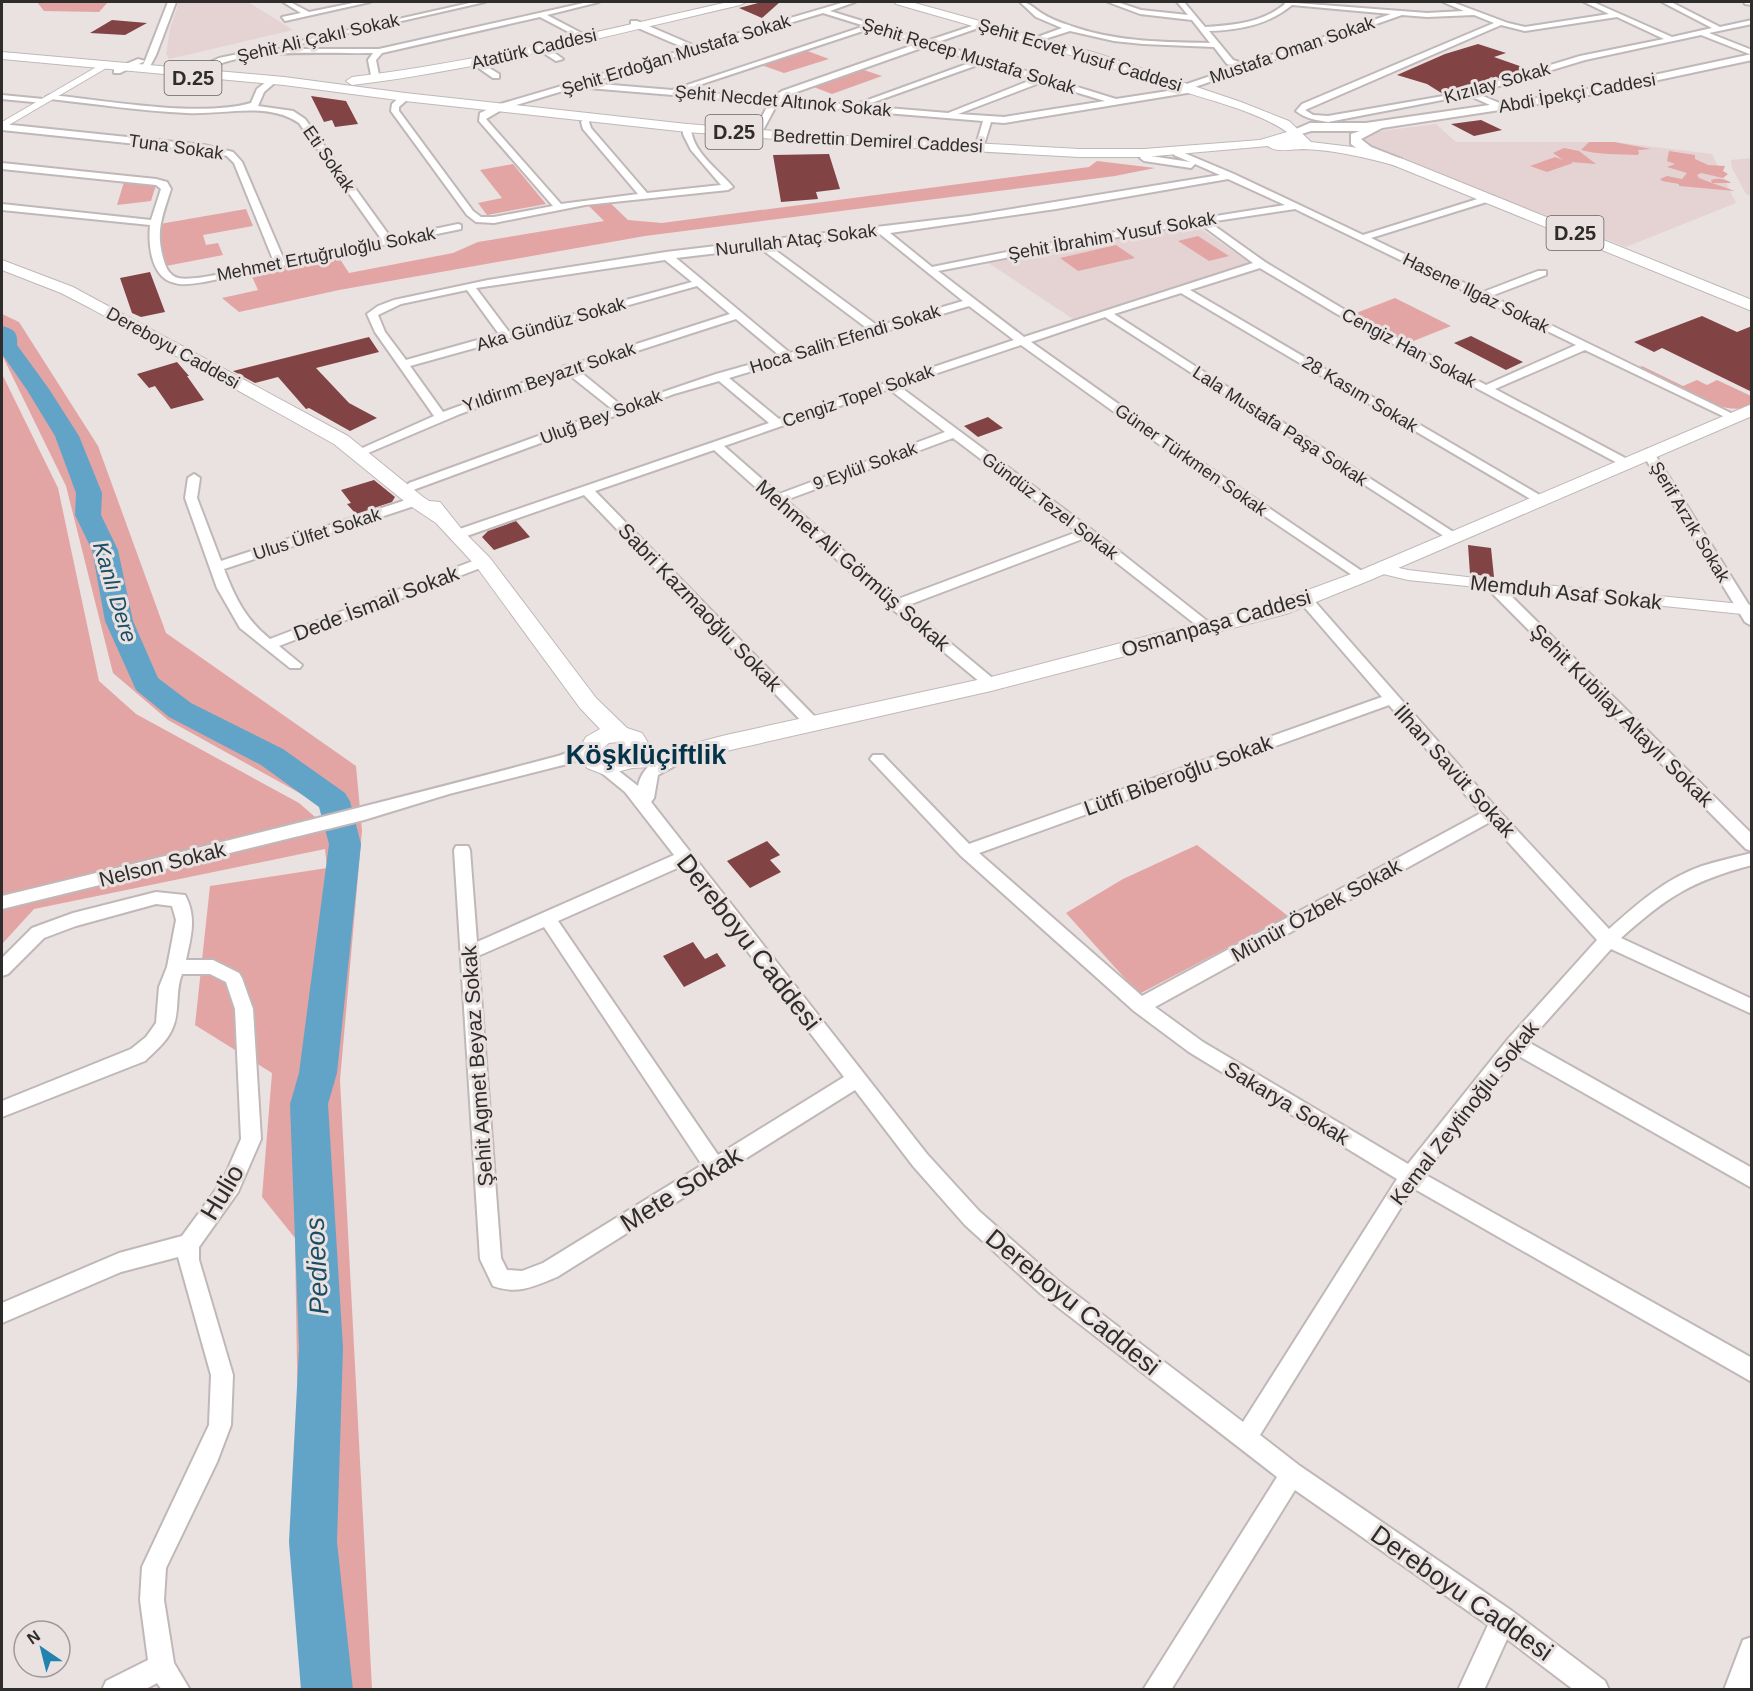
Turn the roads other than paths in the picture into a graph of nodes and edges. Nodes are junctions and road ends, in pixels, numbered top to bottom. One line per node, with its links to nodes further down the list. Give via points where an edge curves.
1 (172, 2): 51 (street)
2 (286, 2): 23 (street)
3 (366, 2): 19 (street)
4 (594, 2): 25 (street)
5 (723, 2): 34 (main road, Atatürk Caddesi)
6 (740, 2): 34 (main road, Atatürk Caddesi)
7 (851, 2): 20 (street, Şehit Erdoğan Mustafa Sokak)
8 (900, 2): 35 (main road, Şehit Ecvet Yusuf Caddesi)
9 (1023, 2): 38 (street, via 1047,19)
10 (1112, 2): 28 (street, via 1140,12)
11 (1181, 2): 28 (street)
12 (1286, 2): 13 (street)
13 (1291, 2): 17 (street); 39 (street, via 1264,20)
14 (1447, 2): 22 (street)
15 (1588, 2): 26 (street)
16 (1666, 2): 40 (street)
17 (1342, 4): 21 (street)
18 (481, 5): 37 (street, Şehit Ali Çakıl Sokak)
19 (329, 10): 23 (street); 24 (street)
20 (821, 10): 36 (street, Şehit Recep Mustafa Sokak); 48 (street, Şehit Erdoğan Mustafa Sokak)
21 (1401, 13): 22 (street); 58 (street, Mustafa Oman Sokak)
22 (1476, 13): 33 (street)
23 (307, 14): 29 (street)
24 (337, 14)
25 (540, 14): 30 (street); 42 (street)
26 (1618, 15): 33 (street, via 1530,29); 43 (street)
27 (500, 16): 30 (street)
28 (1193, 18): 39 (street)
29 (285, 19)
30 (509, 21): 49 (street)
31 (1752, 22): 40 (street, Kızılay Sokak)
32 (354, 23): 37 (street)
33 (1500, 23): 71 (street, Kızılay Sokak, via 1301,108 1301,112 1311,117 1332,118)
34 (636, 24): 42 (main road, Atatürk Caddesi); 48 (street)
35 (981, 24): 44 (main road, Şehit Ecvet Yusuf Caddesi); 45 (street)
36 (872, 26): 45 (street, Şehit Recep Mustafa Sokak); 70 (street)
37 (362, 28): 50 (street, Şehit Ali Çakıl Sokak)
38 (1070, 28): 44 (street); 46 (street, via 1148,42)
39 (1203, 29): 46 (street)
40 (1719, 29): 41 (street, Kızılay Sokak)
41 (1702, 32): 43 (street, Kızılay Sokak); 52 (street)
42 (581, 37): 47 (main road, Atatürk Caddesi); 62 (main road, Atatürk Caddesi)
43 (1671, 39): 71 (street, Kızılay Sokak, via 1577,60)
44 (1038, 40): 69 (main road, Şehit Ecvet Yusuf Caddesi)
45 (927, 43): 56 (street, Şehit Recep Mustafa Sokak); 76 (street, via 804,85)
46 (1217, 45): 58 (street, via 1230,62)
47 (542, 48): 54 (street); 57 (main road, Atatürk Caddesi)
48 (695, 49): 66 (street, Şehit Erdoğan Mustafa Sokak)
49 (379, 51): 50 (street); 62 (street, via 372,60)
50 (252, 53): 61 (street, Şehit Ali Çakıl Sokak)
51 (152, 55): 59 (street); 60 (street)
52 (1752, 55): 81 (main road, Abdi İpekçi Caddesi / D.25, via 1603,90)
53 (2, 56): 60 (main road, Bedrettin Demirel Caddesi / D.25)
54 (559, 59)
55 (2, 60): 60 (main road, Bedrettin Demirel Caddesi / D.25)
56 (984, 60): 64 (street, Şehit Recep Mustafa Sokak); 80 (street)
57 (476, 62): 62 (main road, Atatürk Caddesi, via 417,73); 63 (street)
58 (1242, 66): 69 (street, Mustafa Oman Sokak)
59 (145, 68): 60 (main road, Bedrettin Demirel Caddesi / D.25); 61 (main road, Bedrettin Demirel Caddesi / D.25)
60 (111, 69): 65 (main road, Bedrettin Demirel Caddesi / D.25); 75 (street, via 79,79)
61 (191, 73): 65 (main road, Bedrettin Demirel Caddesi / D.25)
62 (369, 76): 65 (main road); 67 (main road, Atatürk Caddesi); 68 (main road)
63 (496, 76)
64 (1044, 78): 77 (street, Şehit Recep Mustafa Sokak); 83 (street)
65 (276, 82): 67 (main road, Bedrettin Demirel Caddesi / D.25); 78 (street, via 260,91)
66 (579, 85): 70 (street, Şehit Necdet Altınok Sokak); 79 (street, Şehit Erdoğan Mustafa Sokak)
67 (326, 88): 68 (main road, Bedrettin Demirel Caddesi / D.25); 72 (main road, Bedrettin Demirel Caddesi / D.25)
68 (353, 89): 72 (main road, Bedrettin Demirel Caddesi / D.25)
69 (1187, 89): 77 (street, Mustafa Oman Sokak); 82 (main road, Şehit Ecvet Yusuf Caddesi)
70 (668, 92): 76 (street, Şehit Necdet Altınok Sokak)
71 (1470, 93): 81 (street)
72 (391, 95): 74 (main road, Bedrettin Demirel Caddesi / D.25)
73 (2, 97): 75 (street, Eti Sokak)
74 (405, 97): 79 (main road, Bedrettin Demirel Caddesi / D.25); 103 (street, via 394,111 470,213 484,221)
75 (46, 99): 78 (street, Eti Sokak, via 207,111); 87 (street)
76 (775, 100): 80 (street, Şehit Necdet Altınok Sokak); 91 (street)
77 (1116, 103): 85 (street, Şehit Necdet Altınok Sokak)
78 (250, 107): 111 (street, Eti Sokak, via 290,113 302,121)
79 (500, 107): 84 (main road, Bedrettin Demirel Caddesi / D.25); 103 (street, via 482,119)
80 (852, 107): 83 (street, Şehit Necdet Altınok Sokak)
81 (1501, 107): 86 (main road, Abdi İpekçi Caddesi / D.25)
82 (1259, 113): 88 (main road, Şehit Ecvet Yusuf Caddesi); 90 (main road, Şehit Ecvet Yusuf Caddesi)
83 (948, 115): 85 (street, Şehit Necdet Altınok Sokak)
84 (589, 117): 89 (main road, Bedrettin Demirel Caddesi / D.25); 101 (street, via 585,122 587,129)
85 (988, 119): 92 (street)
86 (1401, 122): 88 (main road, Abdi İpekçi Caddesi / D.25); 97 (main road, Abdi İpekçi Caddesi, via 1364,131 1354,139 1367,150)
87 (2, 127): 114 (street, Tuna Sokak, via 215,149 230,154 238,162)
88 (1328, 127): 90 (main road, Abdi İpekçi Caddesi / D.25, via 1306,127)
89 (687, 128): 91 (main road, Bedrettin Demirel Caddesi / D.25); 101 (street, via 687,136 702,159 728,187)
90 (1295, 133): 93 (main road, D.25, via 1303,142); 95 (main road, Bedrettin Demirel Caddesi / D.25, via 1268,143)
91 (757, 134): 92 (main road, Bedrettin Demirel Caddesi / D.25)
92 (979, 147): 94 (main road, Bedrettin Demirel Caddesi / D.25)
93 (1332, 148): 95 (main road, Bedrettin Demirel Caddesi / D.25, via 1285,146); 97 (main road, D.25)
94 (1079, 153): 95 (main road, Bedrettin Demirel Caddesi / D.25); 96 (main road, Bedrettin Demirel Caddesi / D.25)
95 (1182, 154): 96 (main road, Bedrettin Demirel Caddesi / D.25); 99 (street, Hasene Ilgaz Sokak)
96 (1144, 158): 99 (street, Hasene Ilgaz Sokak)
97 (1398, 162): 102 (main road, D.25)
98 (2, 166): 107 (street, via 162,183 166,189)
99 (1218, 171): 100 (street, Hasene Ilgaz Sokak)
100 (1230, 176): 104 (street, Hasene Ilgaz Sokak); 109 (street, Nurullah Ataç Sokak)
101 (644, 195): 103 (street)
102 (1490, 198): 110 (street); 124 (main road, D.25)
103 (558, 206)
104 (1296, 206): 106 (street, Şehit İbrahim Yusuf Sokak); 110 (street, Hasene Ilgaz Sokak)
105 (2, 207): 107 (street)
106 (1200, 220): 115 (street, Cengiz Han Sokak); 117 (street, Şehit İbrahim Yusuf Sokak)
107 (155, 223): 114 (street, Mehmet Ertuğruloğlu Sokak, via 154,248 164,273 177,281)
108 (458, 227): 111 (street, Mehmet Ertuğruloğlu Sokak)
109 (882, 231): 112 (street, Nurullah Ataç Sokak); 117 (street, Güner Türkmen Sokak)
110 (1362, 238): 122 (street, Hasene Ilgaz Sokak)
111 (388, 241): 114 (street, Mehmet Ertuğruloğlu Sokak)
112 (762, 244): 113 (street, Nurullah Ataç Sokak); 127 (street)
113 (666, 255): 119 (street); 120 (street, Nurullah Ataç Sokak)
114 (280, 263)
115 (1261, 264): 121 (street, Cengiz Topel Sokak); 136 (street, Cengiz Han Sokak, via 1341,312)
116 (2, 265): 143 (main road, Dereboyu Caddesi, via 96,305)
117 (930, 270): 123 (street, Güner Türkmen Sokak)
118 (1542, 273): 122 (street)
119 (698, 283): 126 (street); 128 (street, Aka Gündüz Sokak)
120 (470, 286): 128 (street); 132 (street, Nurullah Ataç Sokak, via 381,307 372,314)
121 (1182, 289): 125 (street, Cengiz Topel Sokak); 152 (street, 28 Kasım Sokak)
122 (1482, 296): 130 (street, Hasene Ilgaz Sokak)
123 (970, 302): 127 (street, Hoca Salih Efendi Sokak); 129 (street, Güner Türkmen Sokak)
124 (1752, 306)
125 (1107, 314): 129 (street, Cengiz Topel Sokak); 155 (street, Lala Mustafa Paşa Sokak)
126 (737, 315): 131 (street); 133 (street, Yıldirım Beyazıt Sokak)
127 (874, 329): 131 (street, Hoca Salih Efendi Sokak)
128 (507, 337): 132 (street, Aka Gündüz Sokak)
129 (1022, 341): 135 (street, Cengiz Topel Sokak); 158 (street, Güner Türkmen Sokak)
130 (1584, 346): 136 (street); 140 (street, Hasene Ilgaz Sokak)
131 (786, 356): 134 (street, Hoca Salih Efendi Sokak)
132 (404, 364): 139 (street)
133 (568, 368): 138 (street); 139 (street, Yıldirım Beyazıt Sokak)
134 (720, 376): 138 (street, Uluğ Bey Sokak); 141 (street)
135 (890, 386): 141 (street, Cengiz Topel Sokak); 142 (street, Gündüz Tezel Sokak)
136 (1486, 389): 147 (street, Cengiz Han Sokak)
137 (1752, 409): 140 (main road, Osmanpaşa Caddesi)
138 (619, 410): 150 (street, Uluğ Bey Sokak)
139 (441, 416): 145 (street, Yıldirım Beyazıt Sokak)
140 (1733, 417): 146 (main road, Osmanpaşa Caddesi)
141 (777, 423): 144 (street, Cengiz Topel Sokak)
142 (954, 434): 151 (street, 9 Eylül Sokak); 154 (street, Gündüz Tezel Sokak)
143 (340, 440): 145 (main road, Dereboyu Caddesi); 150 (main road, Dereboyu Caddesi)
144 (715, 444): 149 (street, Cengiz Topel Sokak); 151 (street, Mehmet Ali Görmüş Sokak)
145 (364, 450): 150 (main road, Dereboyu Caddesi)
146 (1648, 453): 147 (main road, Osmanpaşa Caddesi); 162 (street, Şerif Arzık Sokak)
147 (1625, 463): 152 (main road, Osmanpaşa Caddesi)
148 (194, 478): 157 (street, via 190,498)
149 (586, 489): 153 (street, Cengiz Topel Sokak); 169 (street, Sabri Kazmaoğlu Sokak)
150 (415, 494): 153 (main road, Dereboyu Caddesi); 157 (street, Ulus Ülfet Sokak)
151 (777, 499): 161 (street, Mehmet Ali Görmüş Sokak)
152 (1539, 500): 155 (main road, Osmanpaşa Caddesi)
153 (450, 527): 156 (main road, Dereboyu Caddesi)
154 (1087, 533): 161 (street); 163 (street, Gündüz Tezel Sokak)
155 (1453, 538): 158 (main road, Osmanpaşa Caddesi)
156 (483, 562): 164 (street, Dede İsmail Sokak); 166 (main road, Dereboyu Caddesi)
157 (217, 567): 164 (street, via 247,628)
158 (1371, 573): 159 (street, Memduh Asaf Sokak); 160 (main road, Osmanpaşa Caddesi)
159 (1492, 585): 162 (street, Memduh Asaf Sokak); 177 (street, Şehit Kubilay Altaylı Sokak)
160 (1305, 599): 163 (main road, Osmanpaşa Caddesi); 168 (street, İlhan Savüt Sokak)
161 (896, 605): 167 (street, Mehmet Ali Görmüş Sokak)
162 (1749, 614)
163 (1209, 628): 167 (main road, Osmanpaşa Caddesi)
164 (268, 645): 165 (street)
165 (295, 665)
166 (562, 666): 171 (main road, Dereboyu Caddesi, via 588,704); 172 (main road, Dereboyu Caddesi, via 585,717)
167 (991, 684): 169 (main road, Osmanpaşa Caddesi)
168 (1390, 699): 176 (street, İlhan Savüt Sokak); 179 (street, Lütfi Biberoğlu Sokak)
169 (814, 725): 170 (main road, Osmanpaşa Caddesi)
170 (726, 743): 171 (main road, Osmanpaşa Caddesi); 173 (main road, Osmanpaşa Caddesi)
171 (628, 749): 172 (main road, via 603,737); 173 (main road, Osmanpaşa Caddesi, via 655,760); 175 (street, Dereboyu Caddesi)
172 (595, 755): 175 (street, Dereboyu Caddesi); 182 (street, Nelson Sokak, via 566,759 364,814)
173 (686, 755): 175 (street, via 650,772 645,784)
174 (878, 759): 179 (street, Sakarya Sokak)
175 (647, 804): 180 (street, Dereboyu Caddesi)
176 (1492, 814): 184 (street, İlhan Savüt Sokak); 188 (street, Münür Özbek Sokak)
177 (1752, 845)
178 (462, 850): 185 (street, Şehit Agmet Beyaz Sokak)
179 (966, 851): 188 (street, Sakarya Sokak)
180 (684, 858): 183 (street); 191 (street, Dereboyu Caddesi)
181 (1752, 860): 184 (street, Kemal Zeytinoğlu Sokak, via 1707,871 1667,890)
182 (2, 903)
183 (547, 918): 185 (street); 193 (street)
184 (1608, 940): 189 (street); 190 (street, Kemal Zeytinoğlu Sokak)
185 (469, 953): 197 (street, Şehit Agmet Beyaz Sokak, via 491,1259)
186 (176, 967): 187 (street, via 185,920 178,900 156,898 38,933); 192 (street, via 168,987 165,1025 138,1055); 196 (street, Hulio, via 213,967 233,978 244,1009 249,1076 251,1139 231,1186)
187 (2, 969)
188 (1140, 1006): 194 (street, Sakarya Sokak, via 1231,1070)
189 (1752, 1008)
190 (1515, 1044): 194 (street, Kemal Zeytinoğlu Sokak); 195 (street)
191 (855, 1080): 193 (street, Mete Sokak); 200 (street, Dereboyu Caddesi, via 920,1160 1004,1249)
192 (2, 1109)
193 (715, 1168): 197 (street, Mete Sokak, via 550,1270 522,1281)
194 (1410, 1176): 199 (street, Sakarya Sokak); 200 (street, Kemal Zeytinoğlu Sokak)
195 (1752, 1179)
196 (189, 1244): 198 (street, via 119,1263); 204 (street, via 188,1260 222,1375 220,1425 154,1567 152,1600)
197 (501, 1279)
198 (2, 1313)
199 (1752, 1371)
200 (1245, 1439): 201 (street, Dereboyu Caddesi)
201 (1292, 1474): 202 (street, Dereboyu Caddesi); 208 (street)
202 (1503, 1620): 209 (street); 210 (street, Dereboyu Caddesi)
203 (1752, 1649): 205 (street)
204 (162, 1667): 206 (street); 207 (street)
205 (1740, 1684)
206 (115, 1689)
207 (177, 1689)
208 (1156, 1689)
209 (1471, 1689)
210 (1596, 1689)

